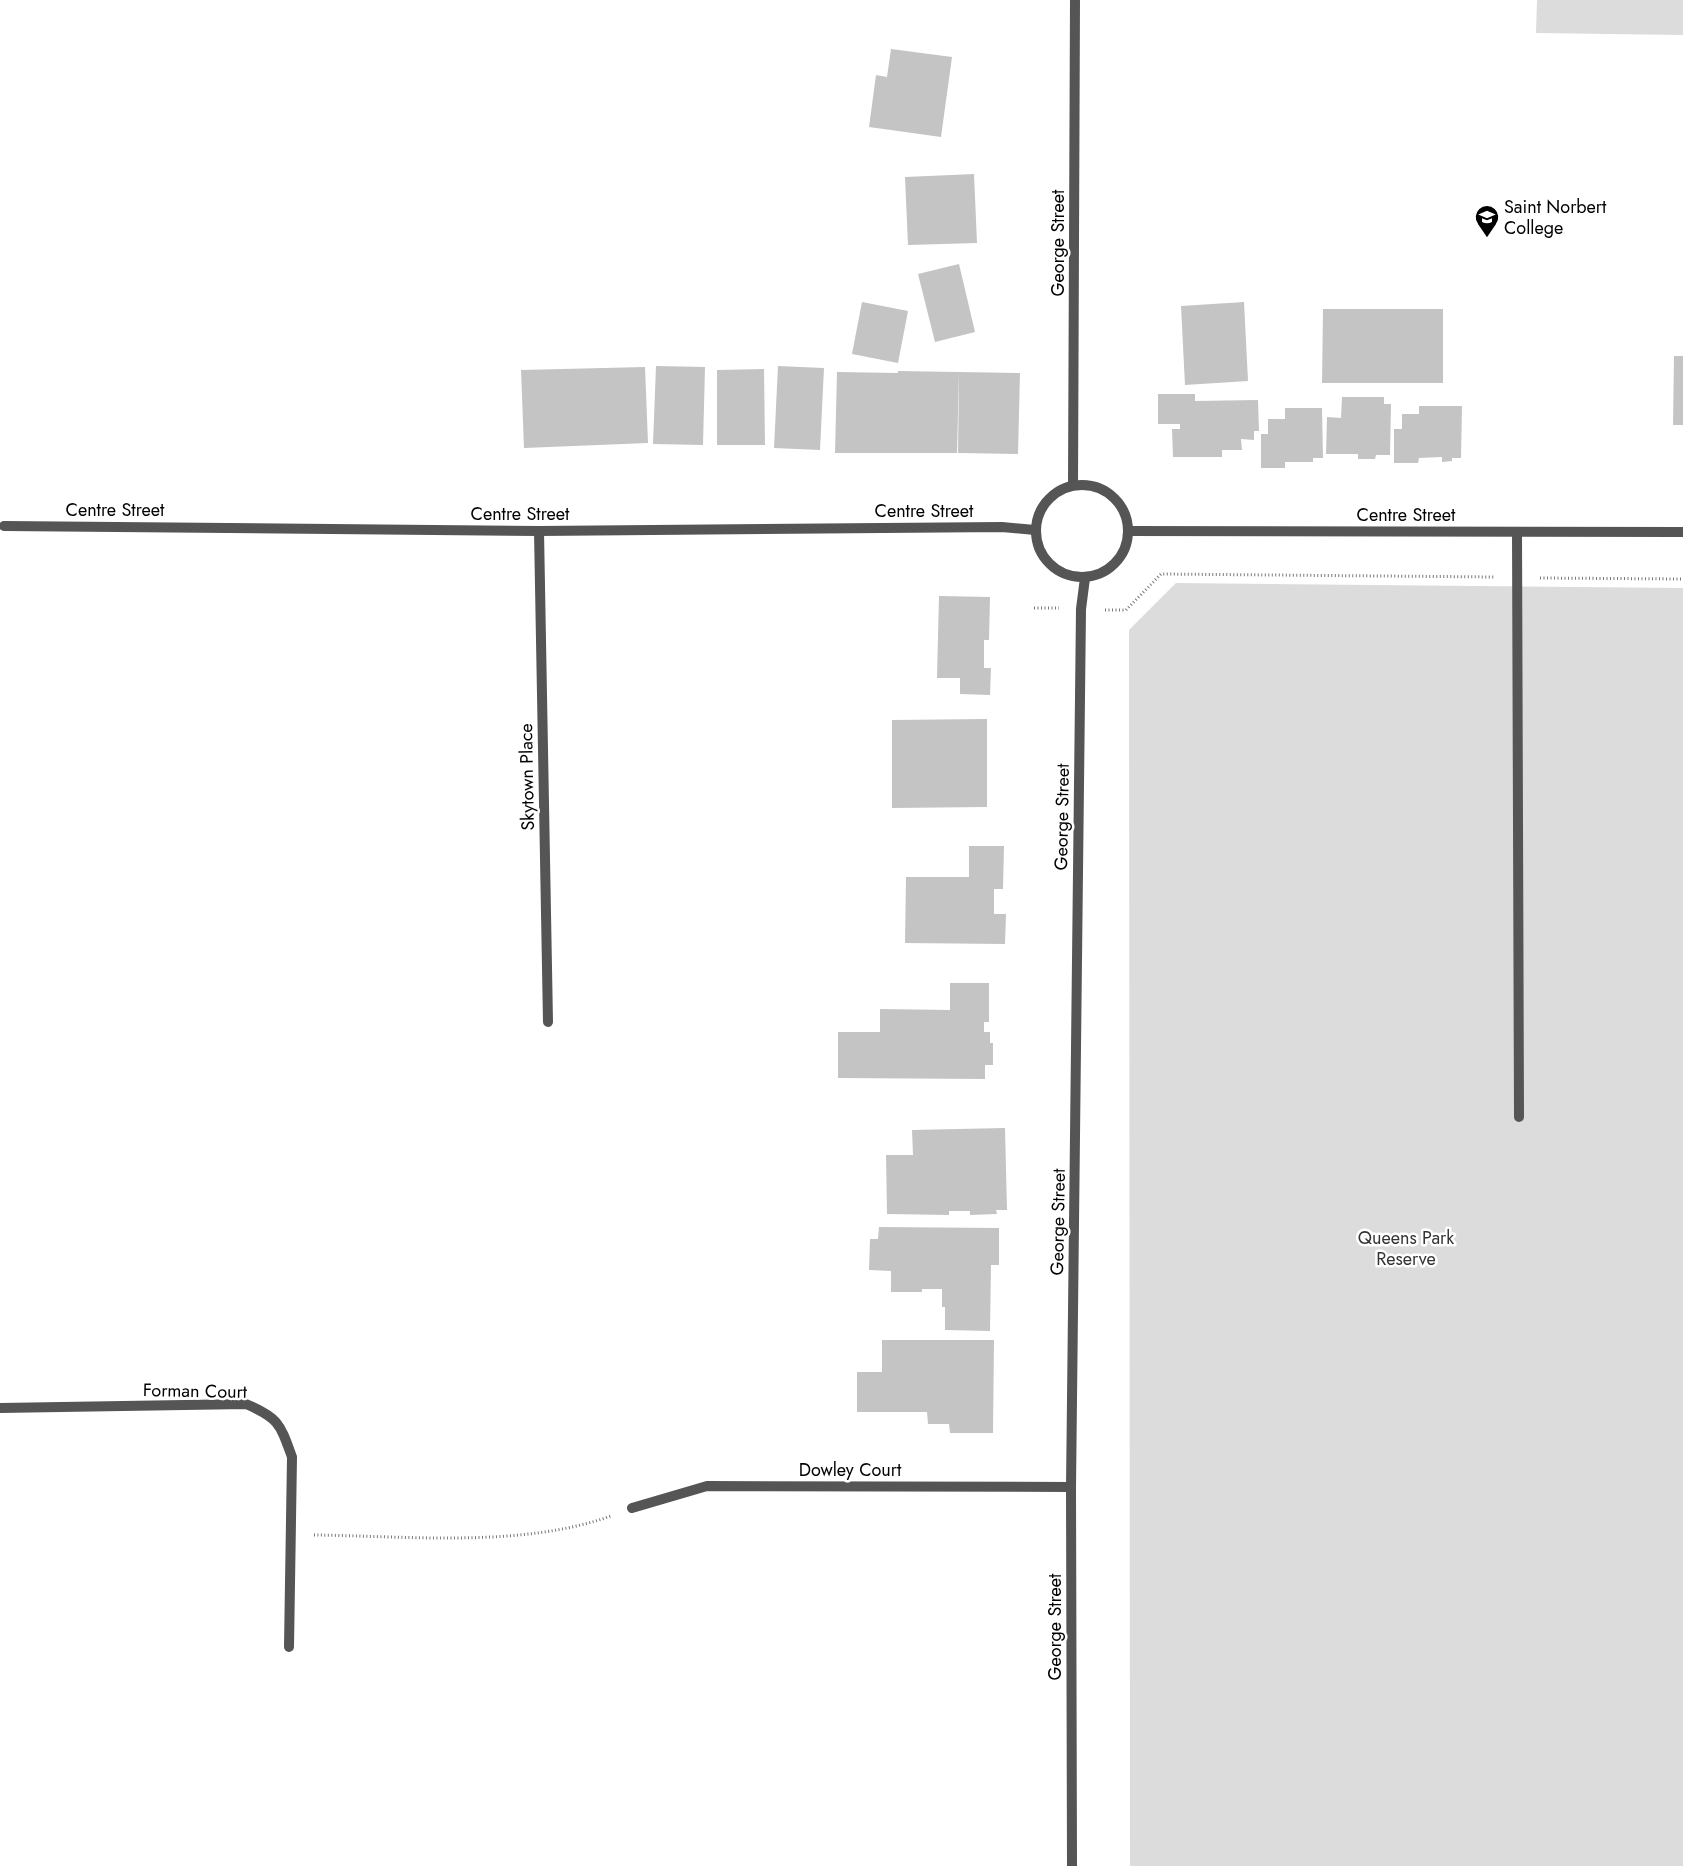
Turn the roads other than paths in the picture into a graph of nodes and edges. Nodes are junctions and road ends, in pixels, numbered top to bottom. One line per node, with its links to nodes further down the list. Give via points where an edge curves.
1 (1075, 0): 2 (street, George Street)
2 (1073, 485): 5 (street, via 1046,501 1038,515); 6 (street, via 1093,486 1111,495 1121,505)
3 (1, 526): 4 (street, Centre Street)
4 (539, 530): 5 (street, Centre Street, via 1002,527); 10 (street, Skytown Place)
5 (1035, 530): 9 (street, via 1037,545 1054,569)
6 (1128, 531): 7 (street, Centre Street); 9 (street, via 1126,546 1119,559 1109,569)
7 (1517, 532): 8 (street, Centre Street); 11 (street)
8 (1683, 532)
9 (1085, 578): 13 (street, George Street, via 1081,609)
10 (548, 1022)
11 (1519, 1117)
12 (0, 1408): 15 (street, Forman Court, via 246,1404 270,1415 284,1432 292,1457)
13 (1071, 1487): 14 (street, Dowley Court, via 707,1486); 16 (street, George Street)
14 (632, 1508)
15 (289, 1647)
16 (1072, 1866)

